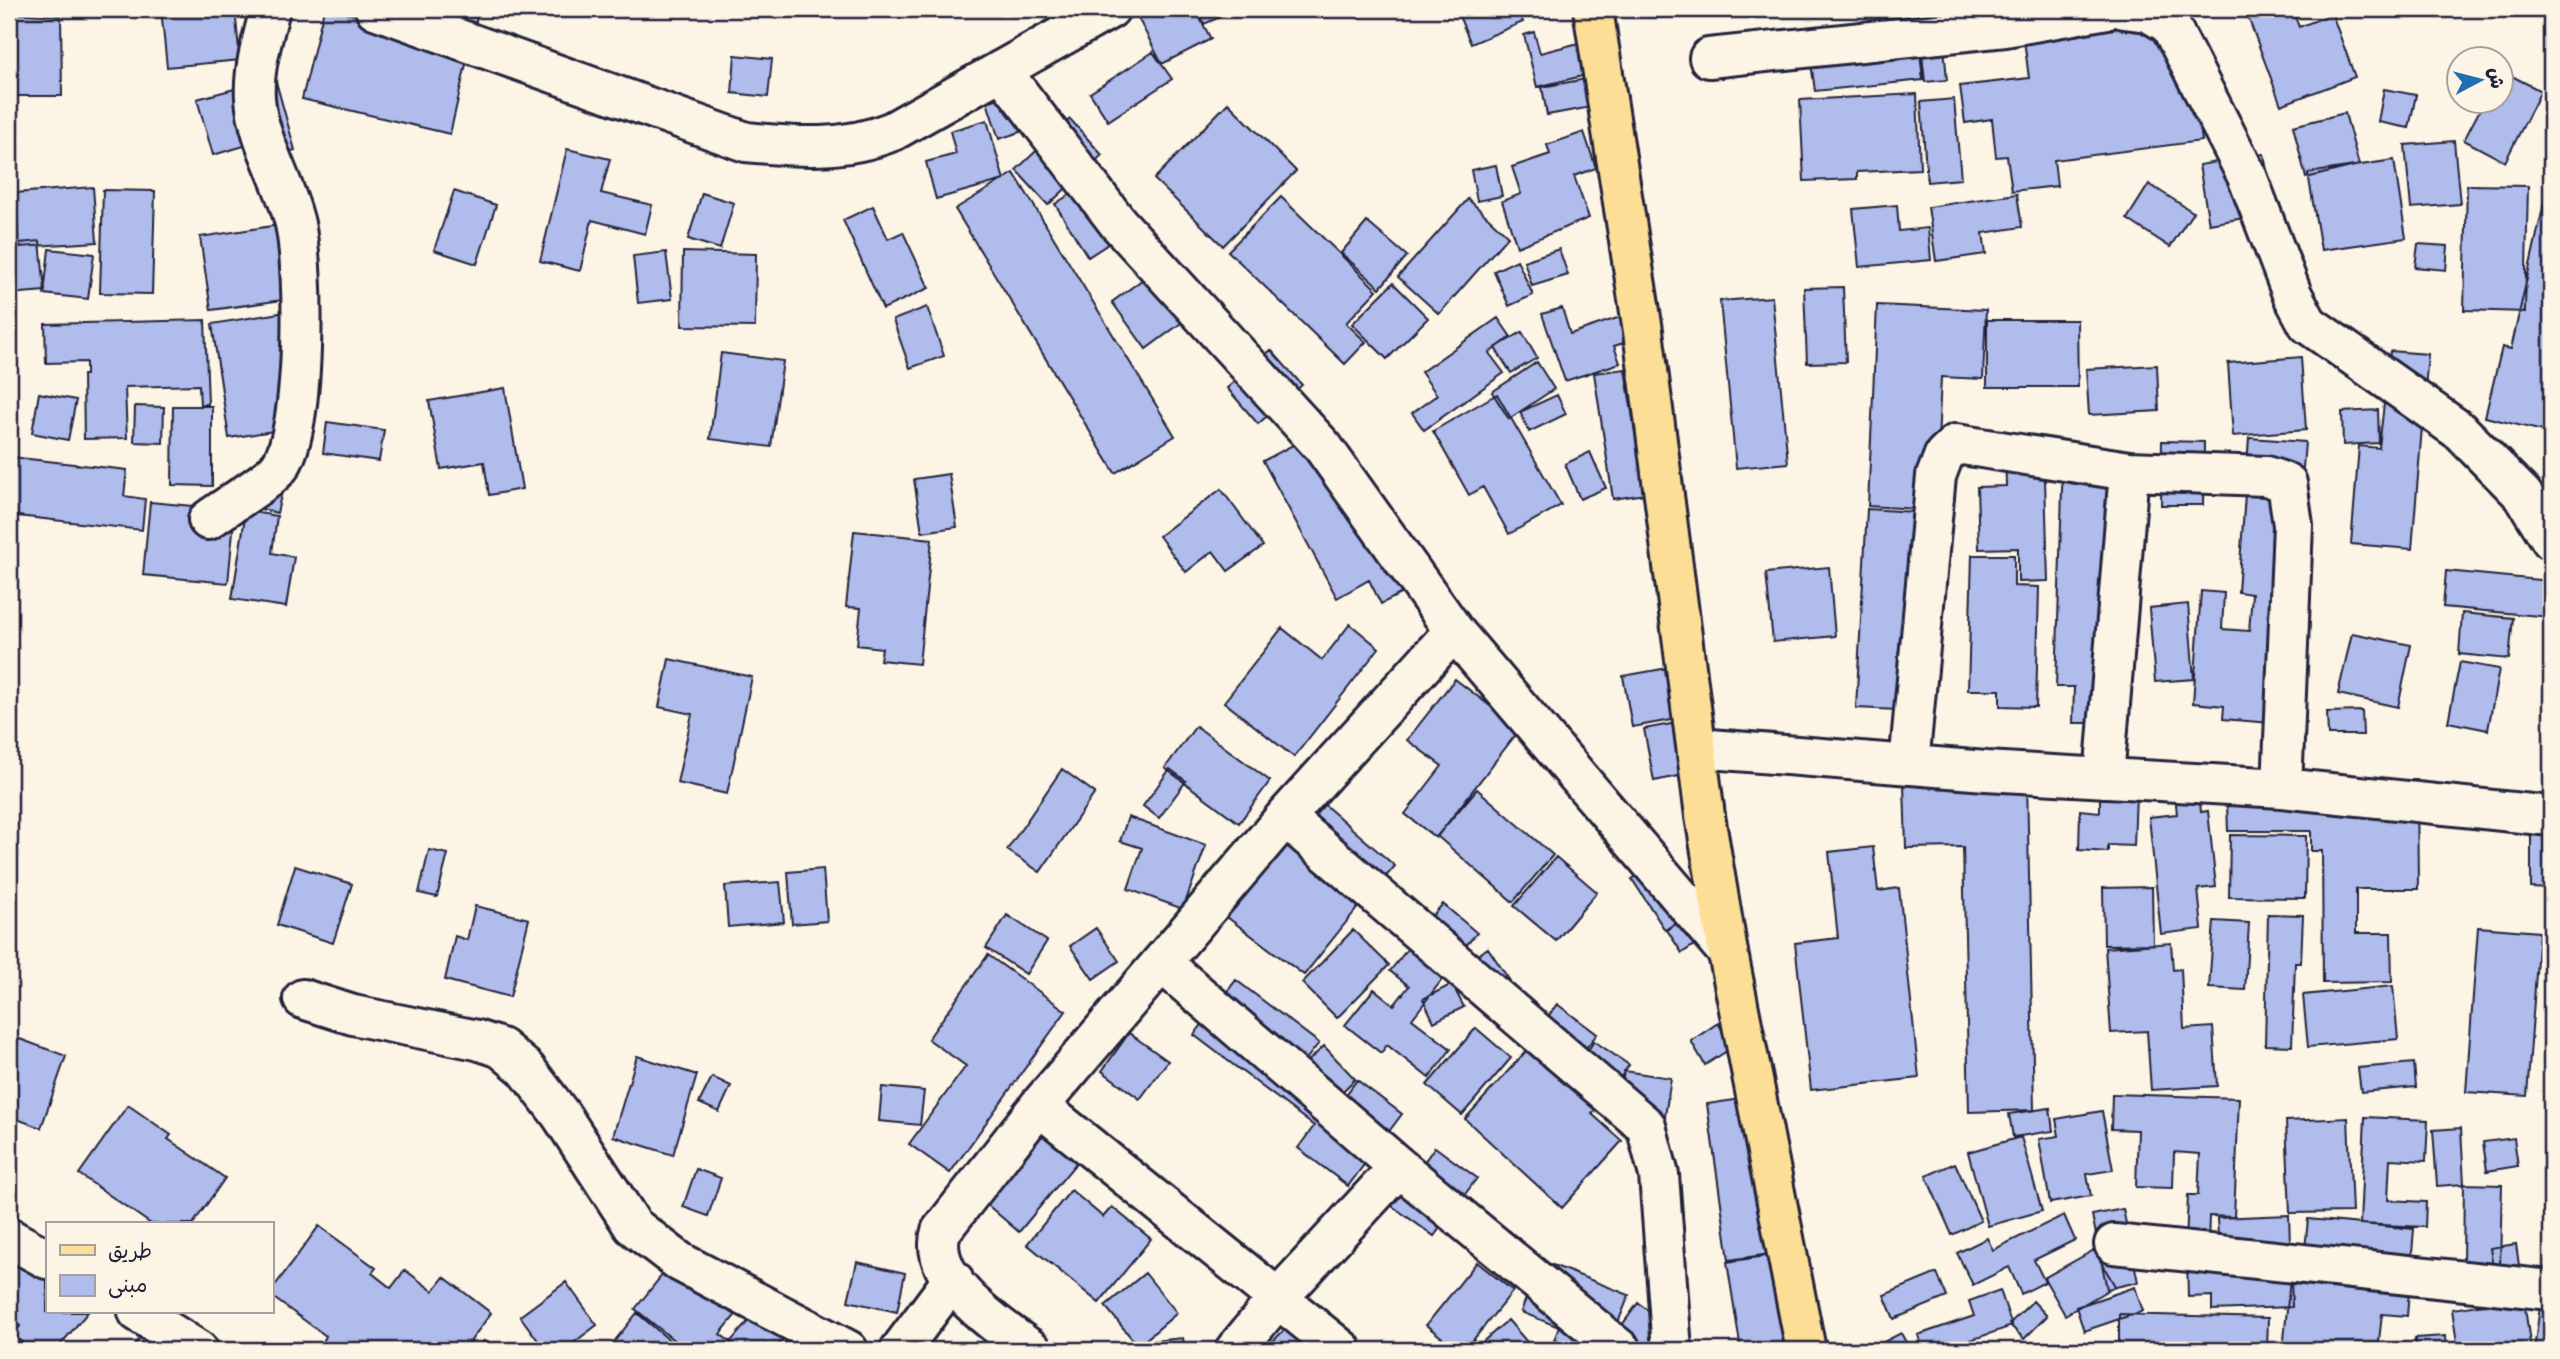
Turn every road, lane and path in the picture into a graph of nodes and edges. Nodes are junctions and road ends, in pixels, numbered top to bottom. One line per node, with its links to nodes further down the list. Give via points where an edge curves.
1 (270, 9): 11 (street, via 255,96 260,130 295,225 304,313 296,402 290,448 280,467)
2 (375, 9): 9 (street, via 746,142 802,148 872,139 893,131)
3 (1110, 9): 9 (street)
4 (1593, 9): 14 (main road, via 1643,331)
5 (2108, 9): 7 (street)
6 (2124, 9): 12 (street, via 2148,12 2170,25 2247,176 2291,294 2308,324 2460,431 2523,495)
7 (2049, 13): 8 (street, via 2005,27)
8 (1709, 58)
9 (1001, 70): 13 (street, via 1118,223 1323,447)
10 (2129, 471): 15 (street, via 1956,444 1944,455 1936,476); 16 (street); 17 (street, via 2266,476 2287,483 2293,525)
11 (208, 520)
12 (2551, 540)
13 (1454, 631): 19 (street); 20 (street)
14 (1698, 748): 15 (street); 20 (main road)
15 (1909, 765): 16 (street)
16 (2104, 778): 17 (street)
17 (2282, 788): 18 (street)
18 (2551, 816)
19 (1285, 817): 21 (street); 39 (street, via 1646,1126 1659,1175)
20 (1728, 953): 40 (main road)
21 (1162, 963): 23 (street); 24 (street)
22 (303, 999): 33 (street, via 501,1048 526,1069 561,1115 632,1226 680,1262)
23 (1040, 1106): 28 (street, via 941,1231 942,1254); 30 (street)
24 (1399, 1167): 30 (street); 38 (street)
25 (9, 1238): 27 (street)
26 (2115, 1244): 29 (street)
27 (46, 1258)
28 (953, 1279): 34 (street); 35 (street, via 983,1315)
29 (2551, 1290)
30 (1278, 1298): 36 (street); 37 (street)
31 (141, 1314): 32 (street)
32 (198, 1350)
33 (848, 1350)
34 (900, 1350)
35 (1032, 1350)
36 (1235, 1350)
37 (1342, 1350)
38 (1621, 1350)
39 (1672, 1350)
40 (1806, 1350)

